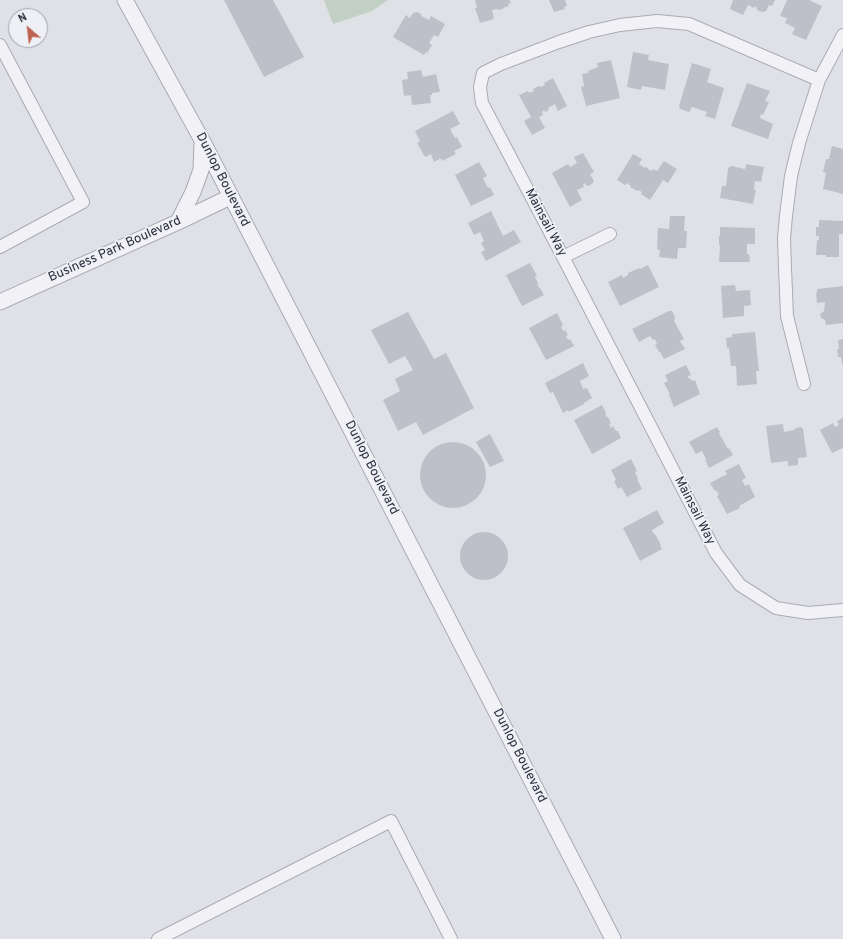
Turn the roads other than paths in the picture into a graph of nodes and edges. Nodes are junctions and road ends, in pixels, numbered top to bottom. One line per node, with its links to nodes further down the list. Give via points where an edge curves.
1 (125, 0): 5 (street, Dunlop Boulevard)
2 (843, 35): 4 (street)
3 (0, 45): 9 (street, via 83,202)
4 (819, 80): 10 (street, Mainsail Way, via 689,24 657,21 620,24 589,32 483,73 480,87 482,103); 12 (street, via 791,176 784,238 787,316)
5 (202, 142): 6 (street, Dunlop Boulevard); 7 (street, via 201,170)
6 (230, 197): 7 (street, Business Park Boulevard); 16 (street, Dunlop Boulevard)
7 (178, 222): 11 (street, Business Park Boulevard)
8 (610, 234): 10 (street)
9 (0, 247)
10 (563, 257): 13 (street, Mainsail Way, via 716,553 740,585 776,608 808,613)
11 (0, 302)
12 (804, 384)
13 (843, 610)
14 (158, 939): 15 (street, via 391,820)
15 (451, 939)
16 (613, 939)

